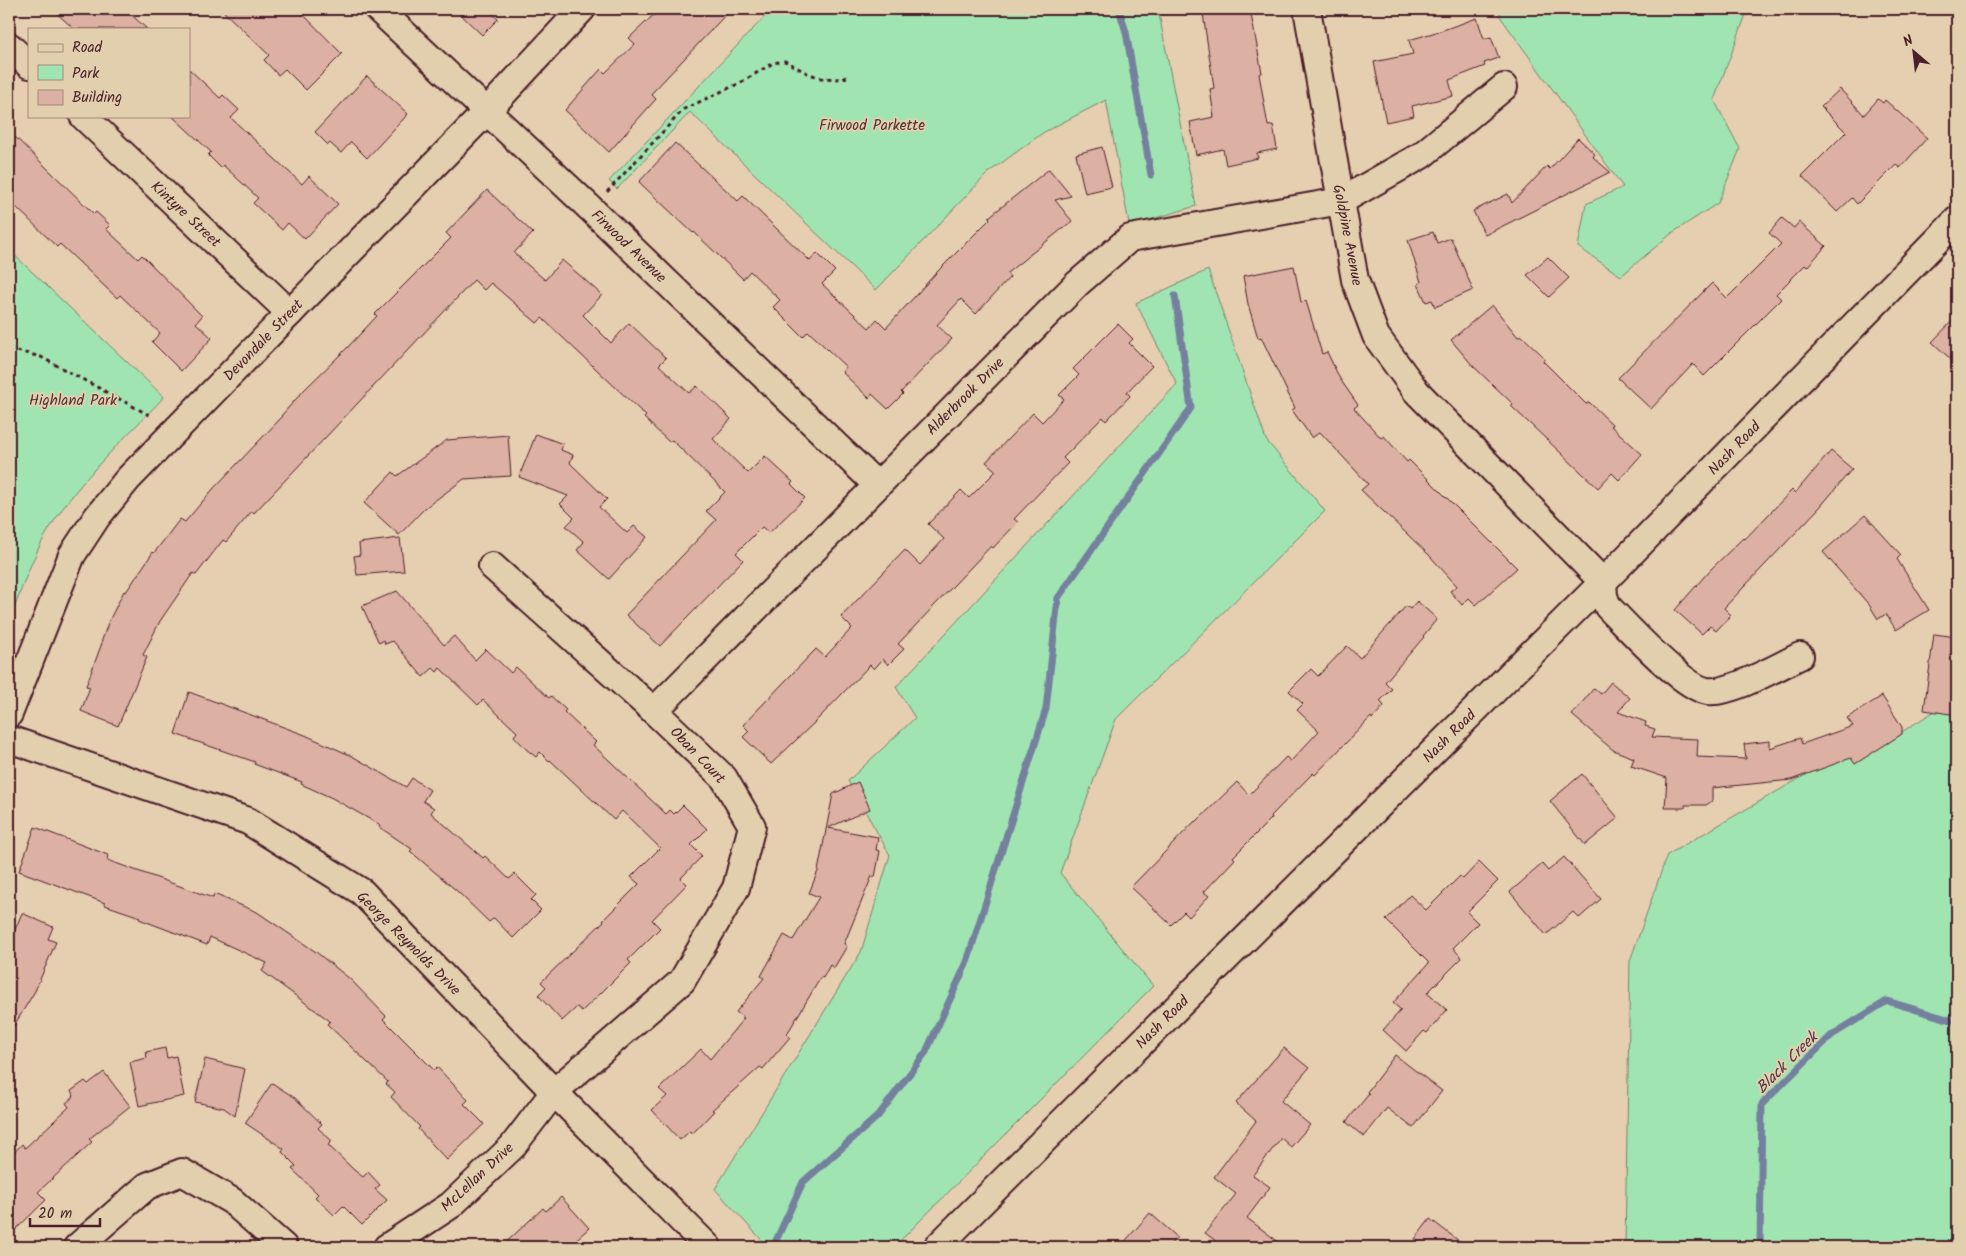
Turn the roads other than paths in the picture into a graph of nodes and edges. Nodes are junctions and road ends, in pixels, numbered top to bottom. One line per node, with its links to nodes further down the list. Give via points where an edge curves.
1 (378, 9): 7 (street, Firwood Avenue)
2 (582, 9): 7 (street, Devondale Street)
3 (1307, 9): 9 (street, Goldpine Avenue)
4 (9, 46): 5 (street)
5 (28, 64)
6 (1504, 87): 9 (street, Alderbrook Drive, via 1422,155)
7 (487, 111): 11 (street, Devondale Street); 12 (street, Firwood Avenue)
8 (85, 118): 11 (street, Kintyre Street)
9 (1341, 201): 12 (street, Alderbrook Drive, via 1130,238 1077,284); 14 (street, Goldpine Avenue, via 1355,280 1376,336 1416,391)
10 (1957, 220): 14 (street, Nash Road)
11 (290, 312): 17 (street, Devondale Street, via 128,479 97,517 72,556)
12 (877, 485): 16 (street, Alderbrook Drive)
13 (492, 566): 16 (street, Oban Court)
14 (1603, 582): 15 (street, via 1608,607 1679,677 1708,692 1733,688); 24 (street, Nash Road)
15 (1800, 656)
16 (654, 711): 19 (street, Oban Court, via 724,778 752,826 736,888 682,981)
17 (9, 714)
18 (9, 739): 19 (street, George Reynolds Drive, via 248,821 362,892)
19 (554, 1092): 22 (street, McLellan Drive, via 512,1147 451,1205); 23 (street, George Reynolds Drive)
20 (77, 1247): 21 (street, via 147,1186 182,1172 232,1202)
21 (284, 1247)
22 (387, 1247)
23 (708, 1247)
24 (937, 1247)

